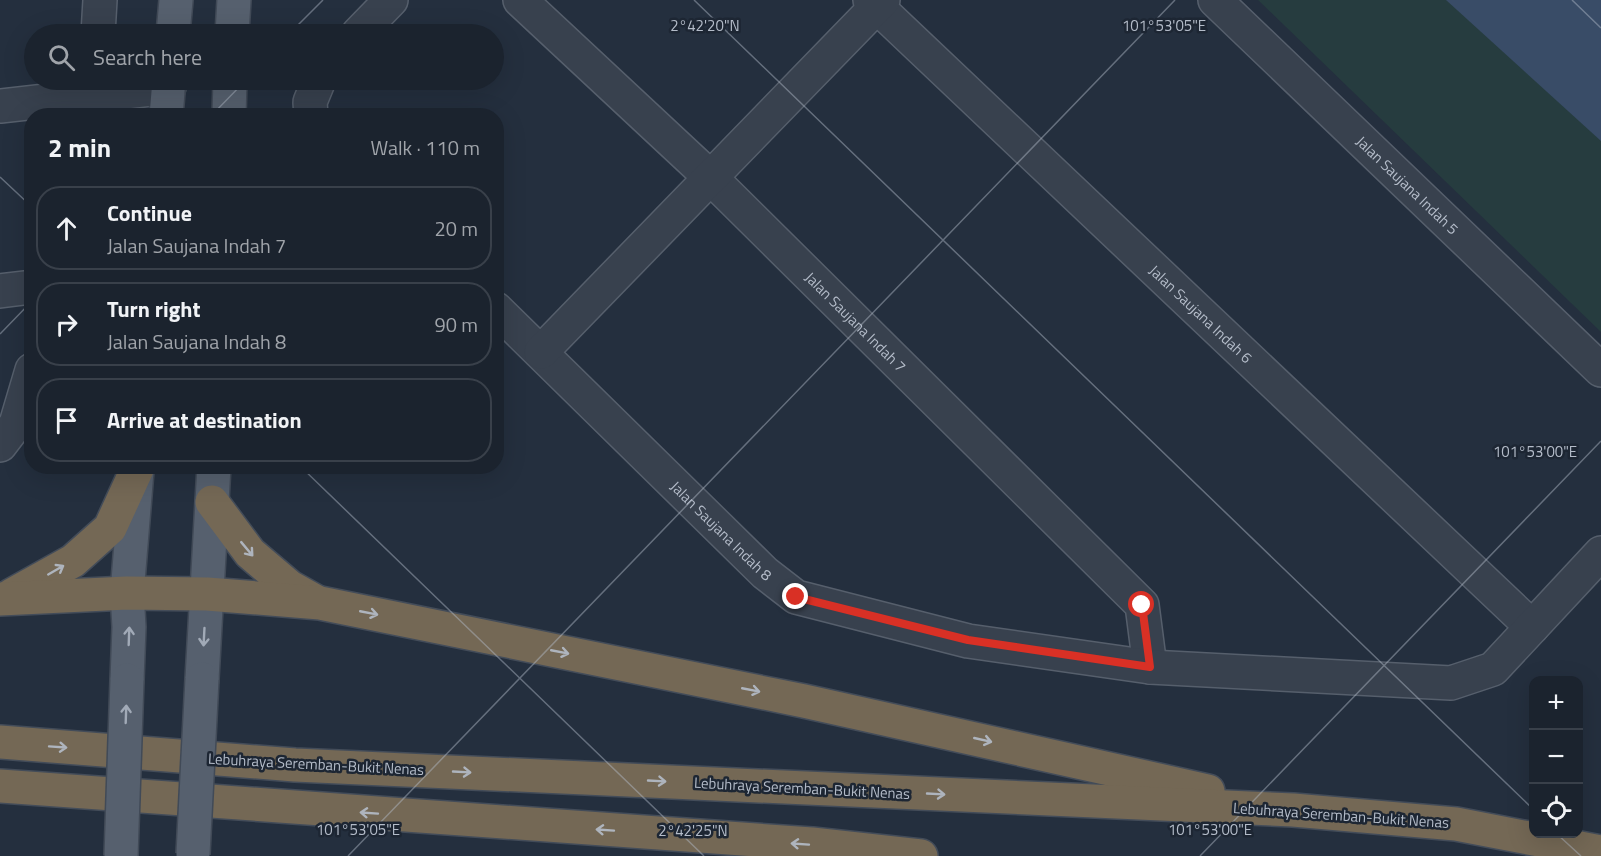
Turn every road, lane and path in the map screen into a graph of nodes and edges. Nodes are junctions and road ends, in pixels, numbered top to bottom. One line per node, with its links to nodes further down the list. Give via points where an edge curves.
1 (100, 0): 8 (street)
2 (176, 0): 9 (main road)
3 (234, 0): 10 (main road)
4 (391, 0): 11 (street)
5 (520, 0): 19 (street, Jalan Saujana Indah 7)
6 (1215, 0): 24 (street, Jalan Saujana Indah 5)
7 (877, 2): 19 (street); 36 (street, Jalan Saujana Indah 6)
8 (99, 24)
9 (174, 24)
10 (233, 24)
11 (368, 24)
12 (230, 90): 17 (main road)
13 (314, 90): 18 (street)
14 (168, 94): 15 (street)
15 (94, 97): 16 (street)
16 (0, 106)
17 (229, 108)
18 (310, 108)
19 (711, 178): 23 (street); 37 (street, Jalan Saujana Indah 7, via 1142,605)
20 (24, 288): 21 (street)
21 (0, 291)
22 (504, 316): 23 (street, Jalan Saujana Indah 8)
23 (542, 352): 37 (street, Jalan Saujana Indah 8, via 765,573 796,597 968,640)
24 (1601, 370)
25 (24, 397): 26 (street, via 16,424)
26 (0, 446)
27 (134, 474): 34 (highway, one-way to 27, via 73,561 110,528)
28 (137, 474): 32 (main road)
29 (214, 474): 30 (main road)
30 (212, 502): 33 (main road); 35 (highway, one-way to 35, via 250,553 290,587)
31 (1601, 553): 36 (street)
32 (127, 593): 33 (highway); 34 (highway); 43 (main road, one-way to 32, bridge)
33 (207, 594): 35 (highway); 42 (main road, one-way to 42, bridge)
34 (2, 599)
35 (320, 603): 40 (highway, one-way to 40, via 804,700)
36 (1532, 627): 37 (street, Jalan Saujana Indah 8, via 1493,669 1451,683)
37 (1150, 667)
38 (0, 742): 40 (highway, Lebuhraya Seremban-Bukit Nenas, one-way to 40, via 295,765)
39 (0, 786): 44 (highway, one-way to 39)
40 (1293, 810): 41 (highway, Lebuhraya Seremban-Bukit Nenas, via 1456,824)
41 (1601, 852)
42 (193, 855)
43 (121, 856)
44 (921, 856)

